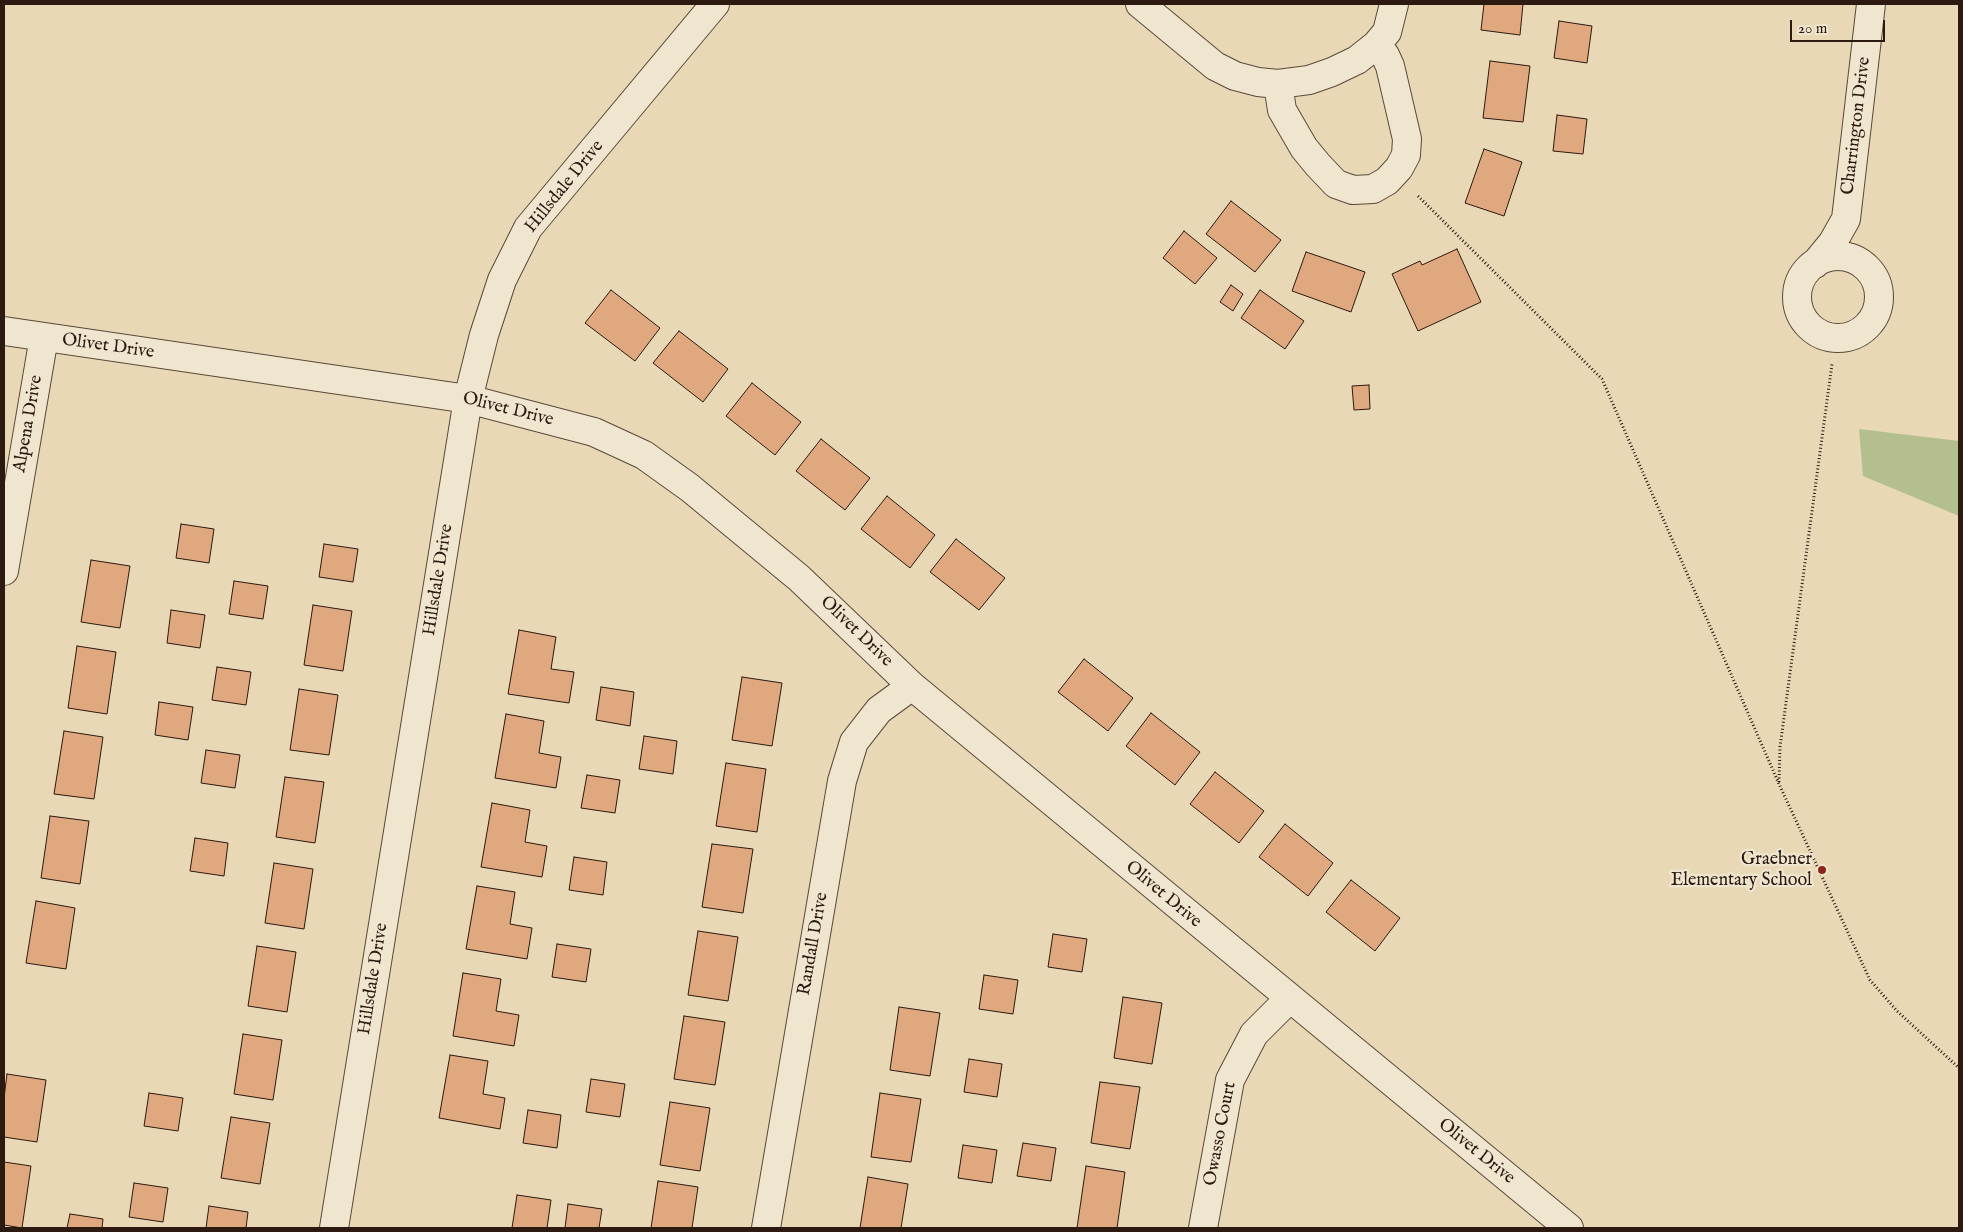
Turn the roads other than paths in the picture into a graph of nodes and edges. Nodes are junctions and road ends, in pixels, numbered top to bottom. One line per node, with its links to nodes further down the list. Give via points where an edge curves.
1 (715, 4): 12 (street, Hillsdale Drive, via 528,228 502,280)
2 (1140, 4): 6 (street, via 1215,66 1235,76)
3 (1394, 4): 5 (street, via 1387,32)
4 (1871, 4): 7 (street, Charrington Drive)
5 (1376, 45): 6 (street, via 1357,60 1332,72 1294,84); 6 (street, via 1390,66 1407,140 1406,155 1399,168 1387,181 1372,188 1353,190 1336,184 1318,165 1282,110)
6 (1278, 84)
7 (1846, 219): 8 (street, Charrington Drive); 9 (street, Charrington Drive, via 1853,243)
8 (1815, 264): 9 (street, via 1842,256); 9 (street, Charrington Drive, via 1805,273 1797,300 1809,326 1820,334 1835,338 1858,333 1875,314 1878,288 1874,276)
9 (1865, 266)
10 (4, 331): 11 (street, Olivet Drive)
11 (44, 337): 12 (street, Olivet Drive); 13 (street, Alpena Drive)
12 (468, 399): 14 (street, Olivet Drive, via 594,432 644,455 690,488 799,578); 16 (street, Hillsdale Drive)
13 (4, 570)
14 (912, 686): 15 (street, Olivet Drive); 17 (street, Randall Drive, via 879,710 854,742 842,781)
15 (1289, 999): 18 (street, Owasso Court, via 1254,1034 1230,1080); 19 (street, Olivet Drive)
16 (334, 1228)
17 (766, 1228)
18 (1203, 1228)
19 (1569, 1228)

